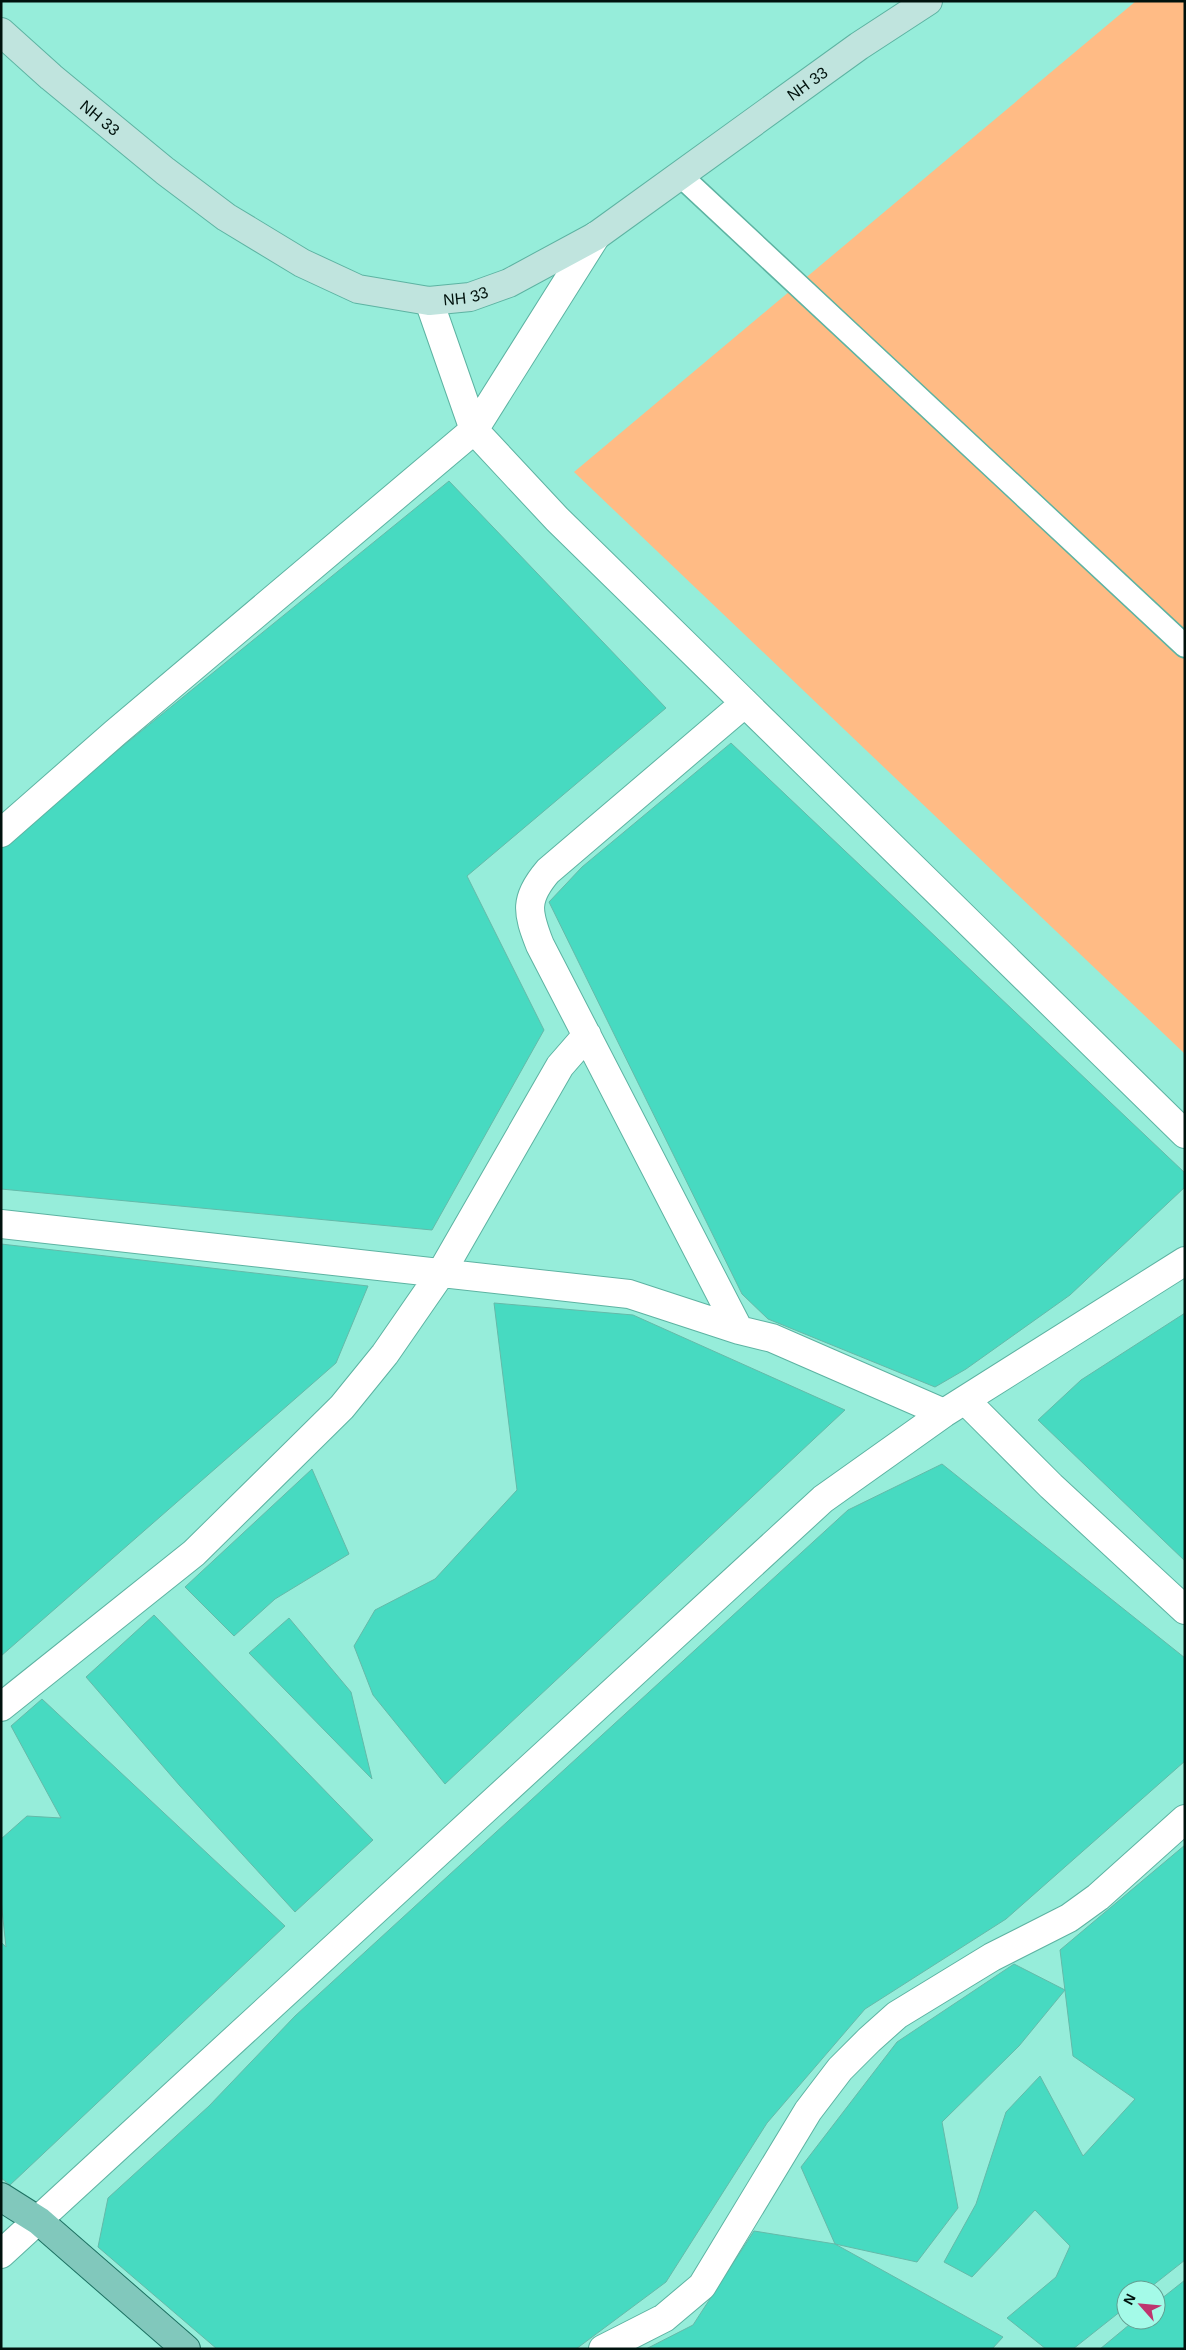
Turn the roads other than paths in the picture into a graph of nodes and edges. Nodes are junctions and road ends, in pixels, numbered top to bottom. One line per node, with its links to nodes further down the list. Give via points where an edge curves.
1 (928, 1): 3 (main road, NH 33, via 859,46)
2 (1, 32): 5 (main road, NH 33, via 51,78 226,217 302,263 358,290)
3 (681, 176): 4 (main road, NH 33); 7 (lane)
4 (596, 236): 5 (main road, NH 33, via 509,283 470,297); 6 (street)
5 (429, 301): 6 (street)
6 (474, 430): 8 (street); 9 (street)
7 (1185, 646)
8 (745, 703): 10 (street, via 548,871 531,895 529,909 540,945); 11 (street)
9 (1, 833)
10 (587, 1035): 14 (street, via 560,1066); 15 (street)
11 (1185, 1134)
12 (1, 1224): 14 (street)
13 (1185, 1261): 16 (street)
14 (441, 1273): 15 (street, via 629,1294); 18 (street, via 386,1354 342,1407 285,1466 194,1553)
15 (739, 1330): 16 (street, via 772,1338)
16 (954, 1406): 17 (street, via 1051,1486); 21 (street, via 823,1499)
17 (1185, 1610)
18 (1, 1708)
19 (1185, 1819): 24 (street, via 1098,1897 1069,1918 992,1957 897,2015 869,2040 840,2069 808,2110 702,2286 664,2318)
20 (1, 2197): 21 (main road)
21 (39, 2221): 22 (street); 23 (main road)
22 (1, 2254)
23 (186, 2349)
24 (603, 2349)

